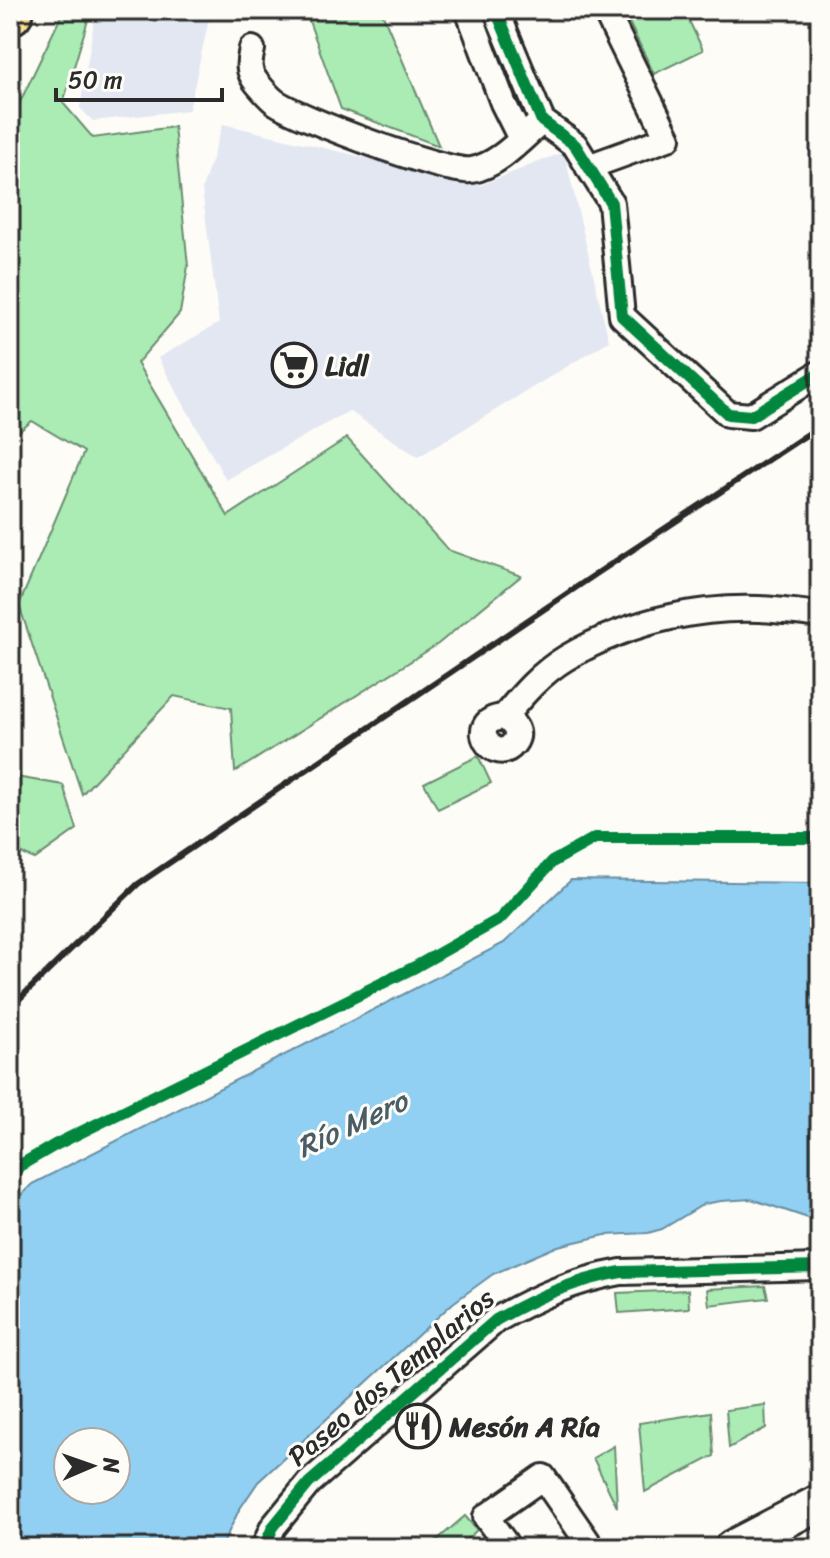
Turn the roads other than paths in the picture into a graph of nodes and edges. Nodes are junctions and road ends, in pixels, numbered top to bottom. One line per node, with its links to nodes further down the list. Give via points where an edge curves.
1 (468, 10): 6 (street)
2 (496, 10): 5 (street)
3 (605, 10): 7 (street, via 668,138)
4 (252, 49): 6 (street, via 248,68 275,101 300,115 452,169 472,170 502,156)
5 (542, 121): 6 (street); 7 (street, via 575,145)
6 (521, 139)
7 (588, 167): 8 (street, via 611,203 622,316 728,414 751,416)
8 (820, 373)
9 (820, 616): 10 (street, via 749,606 671,616 618,632 564,658)
10 (504, 717)
11 (820, 1267): 14 (street, Paseo dos Templarios, via 621,1272 528,1302 496,1320 309,1483 273,1527)
12 (820, 1502): 16 (main road)
13 (505, 1543): 15 (street, via 486,1517 543,1477)
14 (264, 1548)
15 (592, 1548)
16 (732, 1548)

